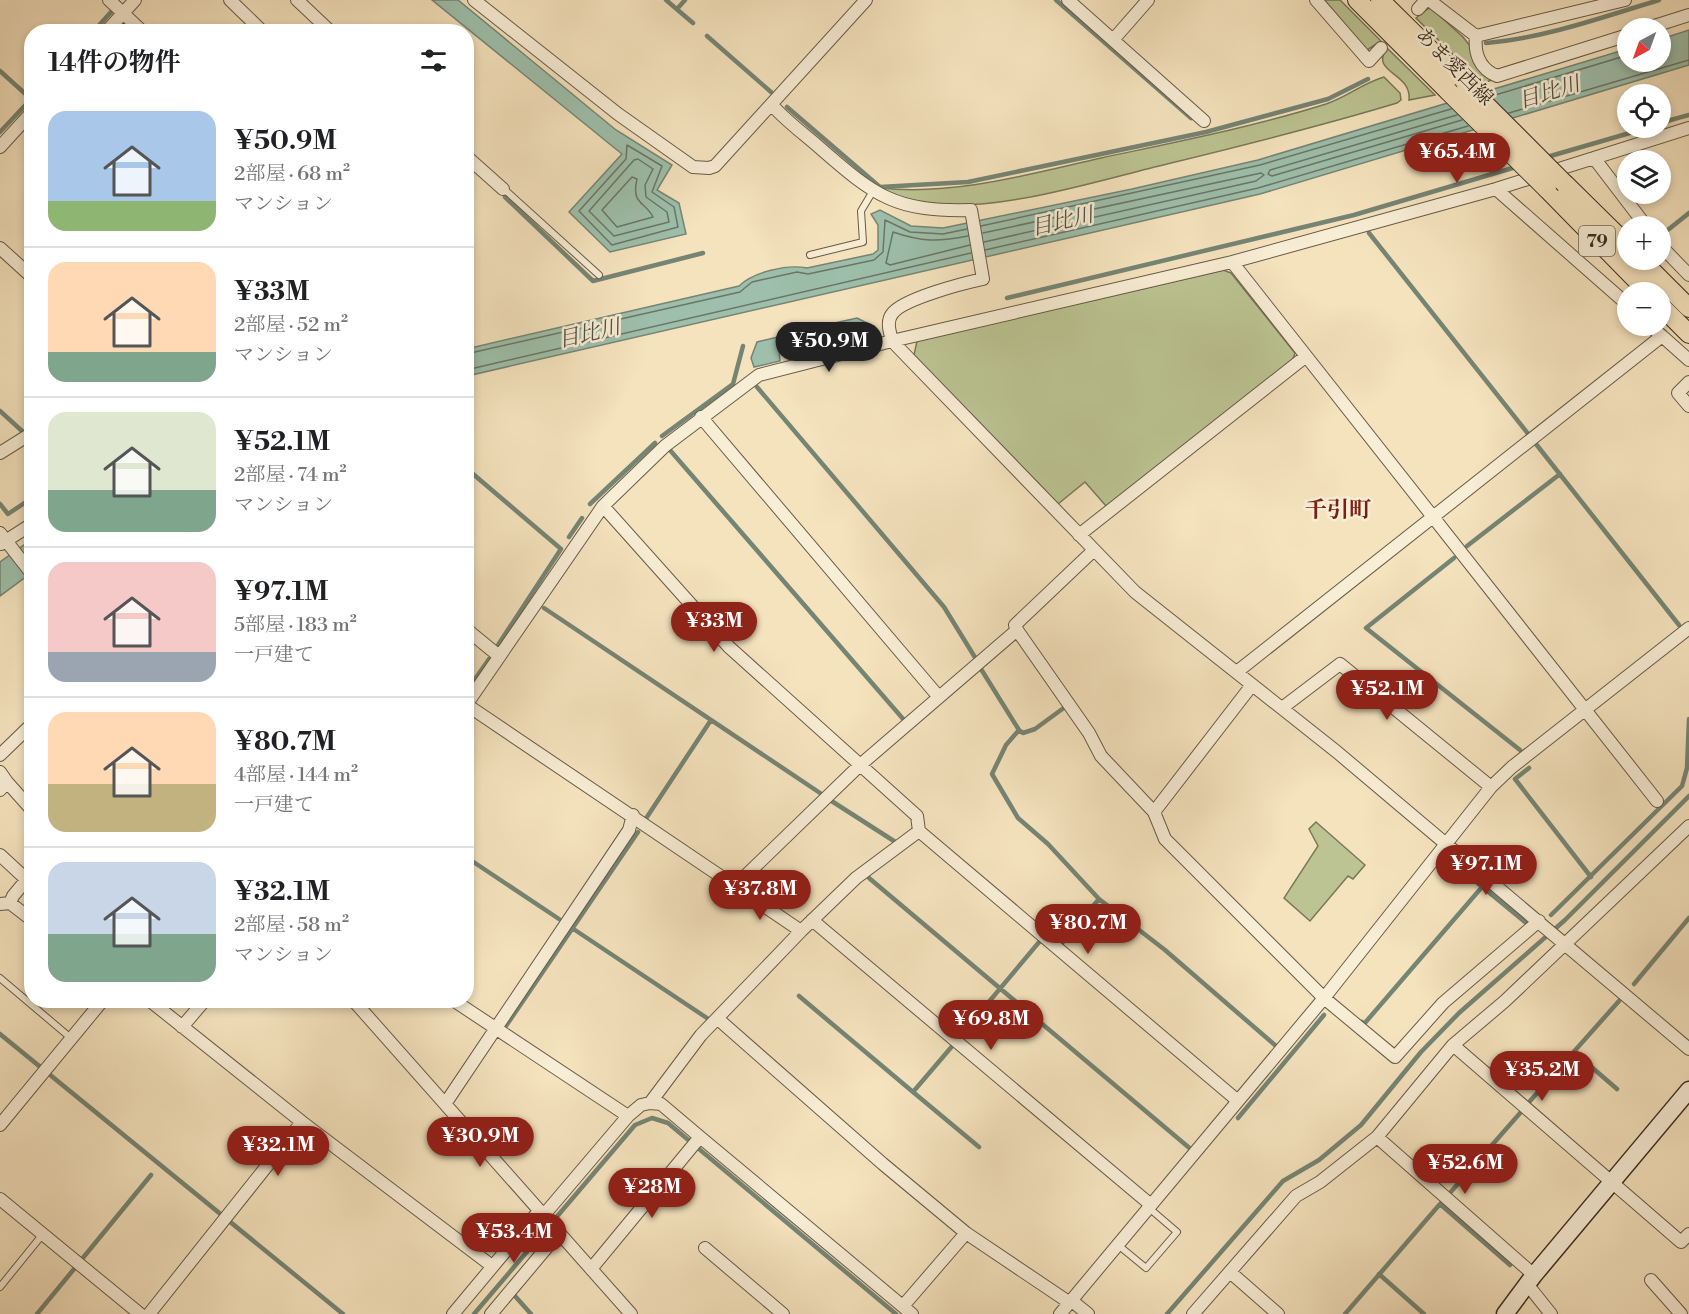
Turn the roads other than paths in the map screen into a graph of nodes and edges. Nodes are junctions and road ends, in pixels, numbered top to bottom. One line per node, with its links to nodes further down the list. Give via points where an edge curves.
1 (109, 0): 14 (street)
2 (135, 0): 14 (street)
3 (230, 0): 19 (street)
4 (297, 0): 20 (street)
5 (474, 0): 25 (street, via 611,109 693,167 715,166)
6 (866, 0): 25 (street)
7 (1068, 0): 23 (street)
8 (1148, 0): 23 (street)
9 (1316, 0): 24 (street, via 1369,61)
10 (1357, 0): 45 (main road, あま愛西線 / 79, bridge)
11 (1380, 0): 36 (main road, あま愛西線 / 79, bridge)
12 (1625, 0): 21 (street)
13 (1424, 3): 21 (street)
14 (123, 13): 17 (street); 18 (street)
15 (1689, 15): 16 (street)
16 (1671, 21)
17 (113, 24)
18 (135, 24)
19 (255, 24)
20 (322, 24)
21 (1476, 36): 22 (street, via 1477,57 1497,76)
22 (1617, 38)
23 (1113, 40): 27 (street)
24 (1381, 48)
25 (772, 105): 34 (street)
26 (24, 121): 29 (street)
27 (1204, 121)
28 (1689, 128): 30 (street)
29 (0, 147)
30 (1594, 158): 33 (street); 35 (street)
31 (474, 163): 32 (street)
32 (503, 189): 43 (lane)
33 (1496, 189): 40 (street); 46 (street)
34 (873, 191): 38 (lane, via 861,211 862,242); 51 (street, via 909,206 971,210 982,267 982,279 950,286 900,306 888,325)
35 (1638, 216)
36 (1617, 235)
37 (0, 248): 41 (street)
38 (810, 255)
39 (1671, 256): 44 (street)
40 (1232, 262): 51 (street); 52 (street)
41 (24, 270)
42 (1651, 270): 47 (main road, 79)
43 (599, 275)
44 (1689, 275)
45 (1638, 282)
46 (1617, 295)
47 (1689, 308)
48 (1671, 316): 49 (main road)
49 (1689, 334)
50 (1662, 336): 53 (street); 60 (street)
51 (892, 341): 56 (street, via 759,375); 62 (street)
52 (1305, 357): 60 (street); 62 (street)
53 (1689, 360)
54 (1689, 382): 55 (street, via 1678,393)
55 (1689, 406)
56 (702, 417): 59 (street, via 665,446); 73 (street)
57 (24, 438): 58 (street)
58 (0, 453)
59 (603, 506): 69 (street); 79 (street, via 729,647)
60 (1433, 516): 70 (street); 76 (street)
61 (24, 529): 63 (street)
62 (1079, 535): 64 (street)
63 (4, 540): 65 (street)
64 (1094, 550): 67 (street, via 1015,625); 70 (street, via 1135,592)
65 (24, 564)
66 (1689, 628): 76 (street)
67 (1017, 630): 73 (street); 84 (street, via 1101,756)
68 (474, 636): 69 (street)
69 (499, 656): 72 (street)
70 (1238, 671): 71 (street)
71 (1252, 685): 74 (street); 84 (street)
72 (474, 694)
73 (938, 696): 79 (street)
74 (1282, 708): 81 (street, via 1340,664); 88 (street)
75 (474, 710): 85 (street)
76 (1585, 710): 81 (street); 82 (street)
77 (24, 732): 78 (street)
78 (0, 755)
79 (859, 766): 87 (street, via 917,816); 92 (street)
80 (2, 781): 83 (street)
81 (1491, 787): 88 (street)
82 (1658, 801)
83 (24, 802)
84 (1154, 812): 101 (street, via 1165,839)
85 (633, 815): 92 (street); 110 (street, via 629,830)
86 (1689, 826): 98 (street)
87 (919, 831): 95 (street, via 856,878); 115 (street)
88 (1446, 844): 96 (street); 101 (street)
89 (0, 855): 90 (street)
90 (24, 872)
91 (24, 882): 93 (street)
92 (735, 886): 97 (street)
93 (5, 904): 94 (street)
94 (24, 915)
95 (812, 920): 97 (street); 125 (street)
96 (1542, 924): 98 (street); 101 (street, via 1443,1003 1395,1057)
97 (801, 931): 108 (street)
98 (1562, 940): 112 (street, via 1505,1001); 113 (street)
99 (0, 978): 100 (lane)
100 (24, 998)
101 (1324, 998): 115 (street)
102 (35, 1008): 111 (lane)
103 (97, 1008): 111 (street)
104 (159, 1008): 109 (street)
105 (198, 1008): 109 (street)
106 (360, 1008): 117 (street)
107 (464, 1008): 110 (street)
108 (718, 1019): 116 (street, via 701,1035); 128 (street)
109 (182, 1027): 119 (street)
110 (494, 1029): 117 (street); 118 (street)
111 (72, 1039): 120 (street)
112 (1453, 1046): 121 (street); 123 (street)
113 (1689, 1049)
114 (1686, 1100): 123 (street)
115 (1238, 1101): 125 (street)
116 (650, 1103): 118 (street); 122 (street, via 661,1104)
117 (445, 1104): 126 (street)
118 (628, 1116): 126 (street)
119 (302, 1122): 133 (street); 142 (street)
120 (0, 1125)
121 (1377, 1137): 135 (street, via 1296,1196); 136 (street)
122 (696, 1142): 134 (street); 140 (street)
123 (1612, 1182): 130 (street, via 1681,1242); 136 (street)
124 (0, 1199): 129 (street)
125 (1150, 1206): 131 (street); 131 (lane, via 1177,1232 1146,1268)
126 (542, 1215): 127 (street); 133 (street)
127 (557, 1231): 134 (street); 144 (street)
128 (966, 1233): 139 (street); 140 (street)
129 (43, 1234): 138 (lane); 141 (street)
130 (1689, 1234)
131 (1118, 1245): 139 (street)
132 (705, 1248): 146 (street)
133 (492, 1266): 143 (street)
134 (591, 1269): 145 (street)
135 (1230, 1272): 149 (street); 150 (street)
136 (1530, 1280): 151 (street); 152 (street)
137 (1651, 1280): 153 (street)
138 (0, 1287)
139 (1071, 1302): 147 (street); 148 (street)
140 (908, 1310)
141 (140, 1314)
142 (149, 1314)
143 (453, 1314)
144 (491, 1314)
145 (631, 1314)
146 (783, 1314)
147 (1060, 1314)
148 (1088, 1314)
149 (1193, 1314)
150 (1278, 1314)
151 (1505, 1314)
152 (1551, 1314)
153 (1681, 1314)

